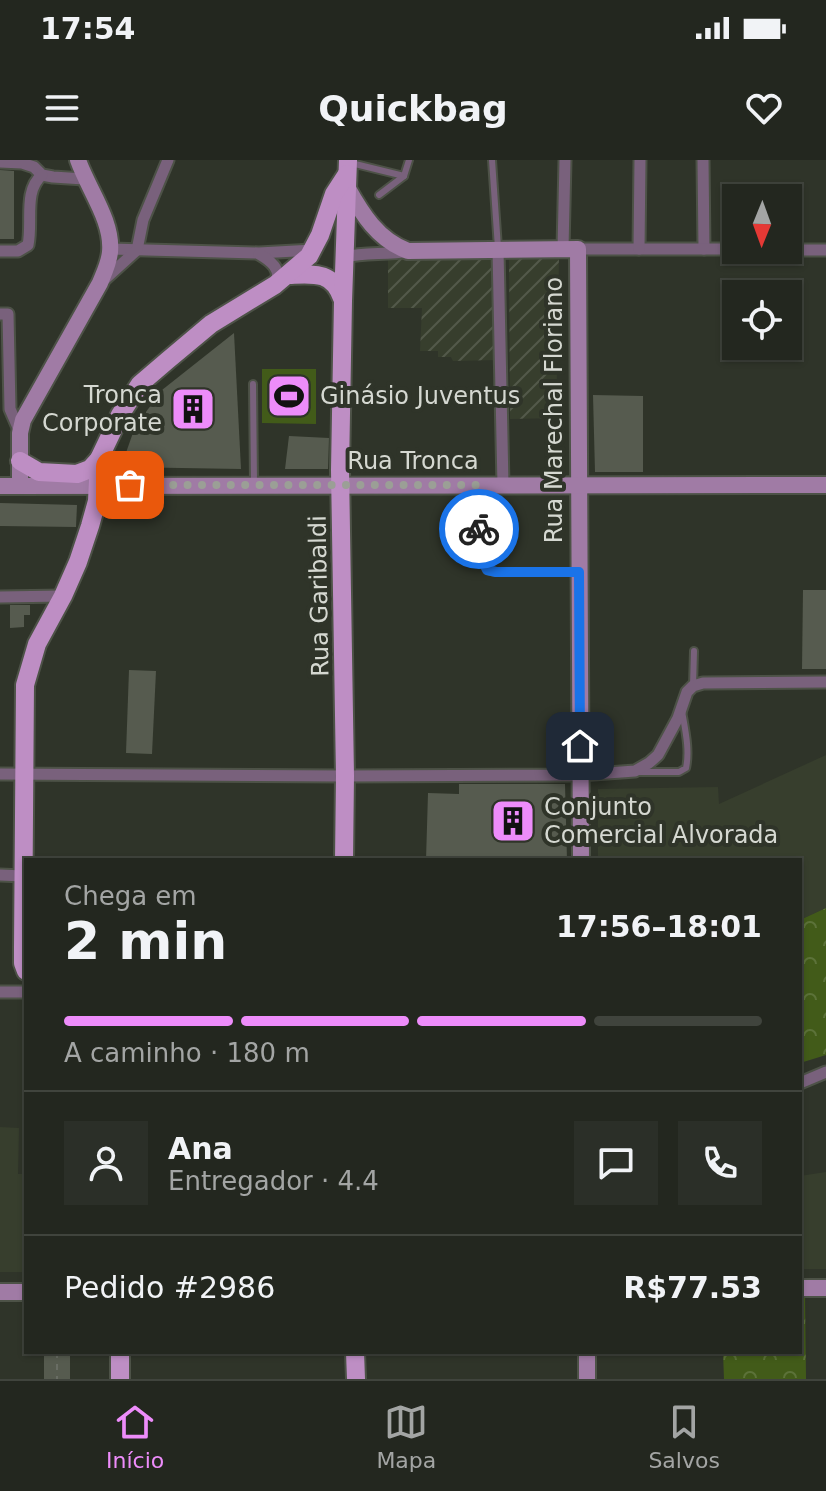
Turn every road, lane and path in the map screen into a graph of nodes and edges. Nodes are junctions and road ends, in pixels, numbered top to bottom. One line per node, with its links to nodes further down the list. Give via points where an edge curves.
1 (78, 160): 12 (street)
2 (168, 160): 19 (street, via 143,220)
3 (409, 160): 11 (lane)
4 (492, 160): 21 (lane)
5 (565, 160): 15 (street)
6 (640, 160): 16 (street)
7 (703, 160): 17 (street)
8 (0, 162): 10 (street, via 22,163)
9 (348, 171): 11 (lane); 20 (main road); 25 (street, via 375,230); 27 (main road, Rua Garibaldi)
10 (42, 175): 12 (street); 24 (street, via 32,189 28,245)
11 (404, 176): 13 (lane)
12 (84, 179): 14 (street, via 107,226)
13 (379, 195)
14 (111, 249): 19 (street); 29 (street)
15 (570, 249): 16 (street); 21 (street); 41 (street, Rua Marechal Floriano)
16 (639, 249): 17 (street)
17 (704, 249): 18 (street)
18 (722, 249)
19 (137, 250): 26 (street); 29 (street)
20 (314, 250): 26 (street); 28 (main road)
21 (498, 250): 25 (street); 40 (street)
22 (802, 250): 23 (street)
23 (826, 250)
24 (0, 251)
25 (408, 251): 27 (street)
26 (259, 253): 28 (street, via 273,263)
27 (345, 257): 30 (main road, Rua Garibaldi)
28 (282, 280): 30 (main road, via 328,278); 34 (main road, via 211,324 140,384)
29 (100, 283): 33 (street, via 26,413)
30 (343, 301): 38 (main road, Rua Garibaldi)
31 (0, 314): 33 (street, via 8,314 10,409)
32 (253, 384): 37 (lane)
33 (20, 433): 35 (street)
34 (99, 459): 35 (main road, via 77,474 39,472); 36 (main road)
35 (20, 461): 44 (street)
36 (98, 485): 37 (street, Rua Tronca); 44 (street, Rua Tronca); 46 (main road, via 90,526)
37 (254, 485): 38 (street, Rua Tronca)
38 (341, 485): 39 (street, Rua Tronca); 56 (main road, Rua Garibaldi)
39 (477, 485): 40 (street, Rua Tronca); 45 (lane, via 480,551 487,570)
40 (503, 485): 41 (street, Rua Tronca)
41 (579, 485): 42 (street, Rua Tronca); 45 (street, Rua Marechal Floriano)
42 (826, 485)
43 (0, 486): 44 (street, Rua Tronca)
44 (20, 486)
45 (579, 572): 55 (street, Rua Marechal Floriano)
46 (63, 596): 47 (street); 53 (main road, via 37,644 25,685)
47 (0, 597)
48 (694, 651): 50 (lane)
49 (826, 682): 50 (street, via 703,683)
50 (690, 689): 51 (street)
51 (681, 708): 52 (street, via 658,755); 52 (lane, via 686,768)
52 (635, 771): 55 (street)
53 (24, 773): 54 (street); 56 (street); 60 (main road)
54 (0, 774)
55 (580, 775): 56 (street); 58 (street, Rua Marechal Floriano)
56 (345, 776): 57 (main road, Rua Garibaldi)
57 (344, 858)
58 (581, 858)
59 (0, 875): 60 (street)
60 (23, 876): 61 (main road)
61 (24, 966)
62 (0, 992): 63 (street)
63 (24, 992)
64 (826, 1072): 65 (street)
65 (802, 1082)
66 (802, 1288): 67 (street)
67 (826, 1288)
68 (0, 1292): 69 (street)
69 (24, 1292)
70 (57, 1354): 74 (path)
71 (120, 1354): 75 (main road)
72 (355, 1354): 76 (main road)
73 (587, 1354): 77 (street)
74 (57, 1379)
75 (120, 1379)
76 (356, 1379)
77 (587, 1379)

